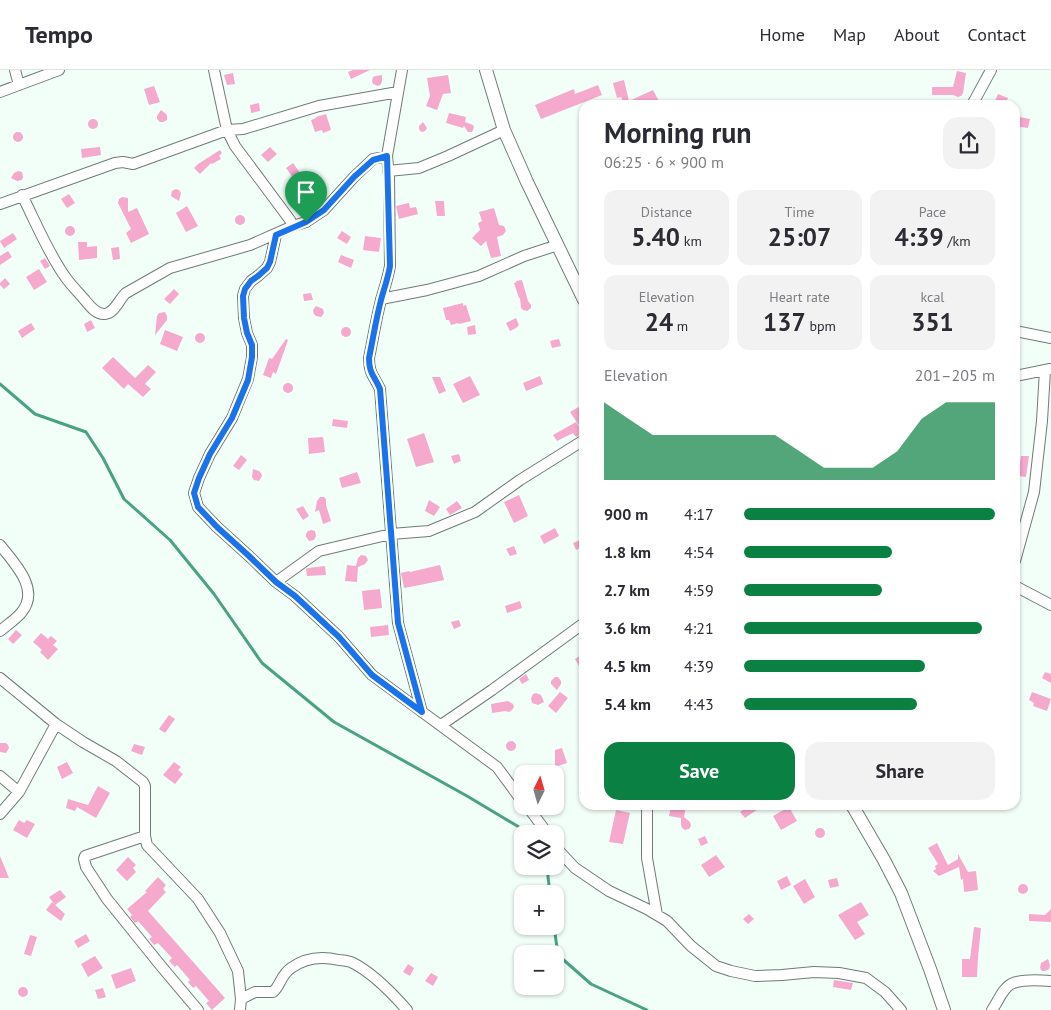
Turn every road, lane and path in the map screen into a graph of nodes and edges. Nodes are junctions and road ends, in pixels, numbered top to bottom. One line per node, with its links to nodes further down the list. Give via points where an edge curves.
1 (15, 70): 7 (street)
2 (59, 70): 7 (street)
3 (214, 70): 11 (street)
4 (402, 70): 9 (street)
5 (486, 70): 12 (street)
6 (991, 70): 10 (street)
7 (19, 86): 8 (street)
8 (0, 92)
9 (398, 92): 11 (street, via 319,106 243,129); 13 (street)
10 (975, 100)
11 (227, 130): 15 (street, via 133,164 115,163); 17 (street)
12 (504, 130): 14 (street, via 419,168); 19 (street)
13 (387, 156): 14 (street); 17 (street, via 373,160 324,210)
14 (388, 171): 21 (street, via 390,266)
15 (22, 195): 16 (street); 18 (street, via 66,278 99,314 110,312 126,293 170,268)
16 (0, 204)
17 (293, 226): 18 (street)
18 (276, 235): 30 (street, via 267,268 251,281 243,296 244,318 252,345 248,380 194,493 198,507)
19 (558, 245): 20 (street); 21 (street, via 479,276)
20 (579, 289)
21 (381, 298): 27 (street, via 369,366 370,374 380,389)
22 (1020, 332): 23 (street)
23 (1051, 338)
24 (1048, 370): 25 (street); 28 (street, via 1034,492)
25 (1020, 375)
26 (579, 443): 27 (street, via 475,512 429,531)
27 (391, 534): 30 (street, via 320,552); 36 (street, via 398,623)
28 (1020, 542)
29 (0, 545): 34 (street, via 19,570 29,594 21,613)
30 (276, 582): 36 (street, via 339,637 372,675)
31 (1020, 589): 32 (street)
32 (1051, 605)
33 (579, 627): 38 (street)
34 (0, 631)
35 (0, 678): 37 (street)
36 (422, 712): 38 (street)
37 (56, 724): 41 (street); 45 (street, via 144,782)
38 (441, 726): 40 (street, via 497,767)
39 (0, 776): 41 (street)
40 (514, 790)
41 (19, 792): 44 (street)
42 (647, 810): 47 (street, via 647,858)
43 (855, 810): 54 (street, via 901,893)
44 (0, 814)
45 (146, 836): 49 (street, via 147,845 198,899 220,933 238,971); 50 (street, via 85,856 86,866 107,899)
46 (564, 856): 47 (street, via 575,868 609,891)
47 (657, 916): 53 (street, via 667,921 690,946 716,966 754,976 814,972 866,978)
48 (1051, 981): 55 (street, via 1028,980 1011,984)
49 (241, 999): 51 (street); 52 (street, via 255,992 273,992 292,967 314,958 328,957 350,962 372,976)
50 (198, 1010)
51 (240, 1010)
52 (407, 1010)
53 (901, 1010)
54 (944, 1010)
55 (992, 1010)

